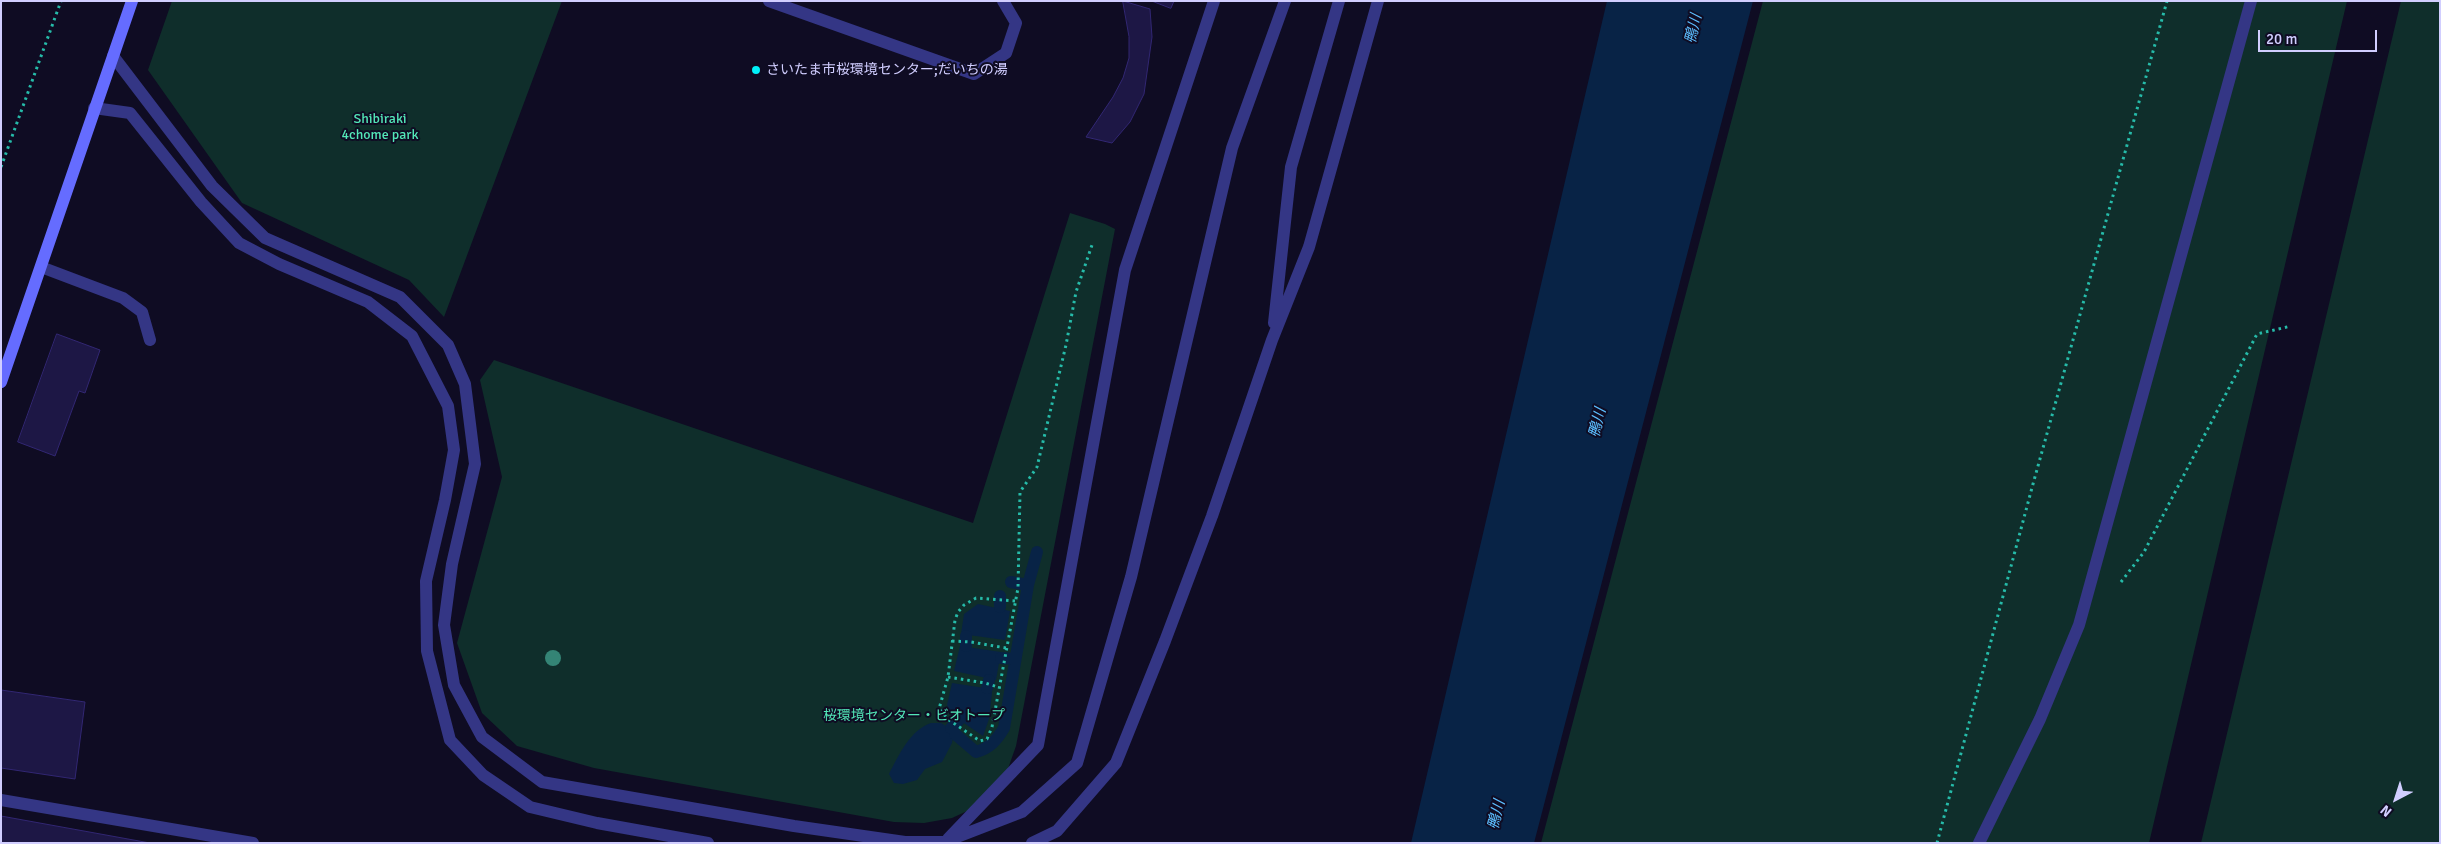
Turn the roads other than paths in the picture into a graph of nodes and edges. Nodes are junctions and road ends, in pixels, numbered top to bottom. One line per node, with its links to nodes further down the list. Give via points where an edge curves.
1 (132, 1): 9 (street)
2 (769, 1): 3 (street, via 974,74 1006,53 1016,23)
3 (1002, 1)
4 (1214, 1): 16 (street, via 1125,270 1038,745)
5 (1285, 1): 16 (street, via 1232,148 1132,577 1077,763 1022,812)
6 (1340, 1): 13 (street, via 1291,168)
7 (1378, 1): 13 (street, via 1309,246)
8 (2252, 1): 20 (street, via 2078,625 2040,719)
9 (113, 56): 10 (street); 16 (street, via 212,186 265,238 400,298 448,345 466,384 475,464 452,564 444,625 454,685 482,737 542,782 794,826 906,842)
10 (94, 108): 11 (street); 18 (street, via 130,113 201,202 239,243 368,302 412,336 448,406 454,450 426,581 427,651 450,740 484,775 530,807)
11 (40, 267): 12 (street, via 123,298 142,312); 14 (street)
12 (150, 340)
13 (1272, 340): 19 (street, via 1212,516 1116,763 1057,831)
14 (1, 382)
15 (1, 800): 17 (street)
16 (944, 842)
17 (253, 843)
18 (708, 843)
19 (1032, 843)
20 (1979, 843)

